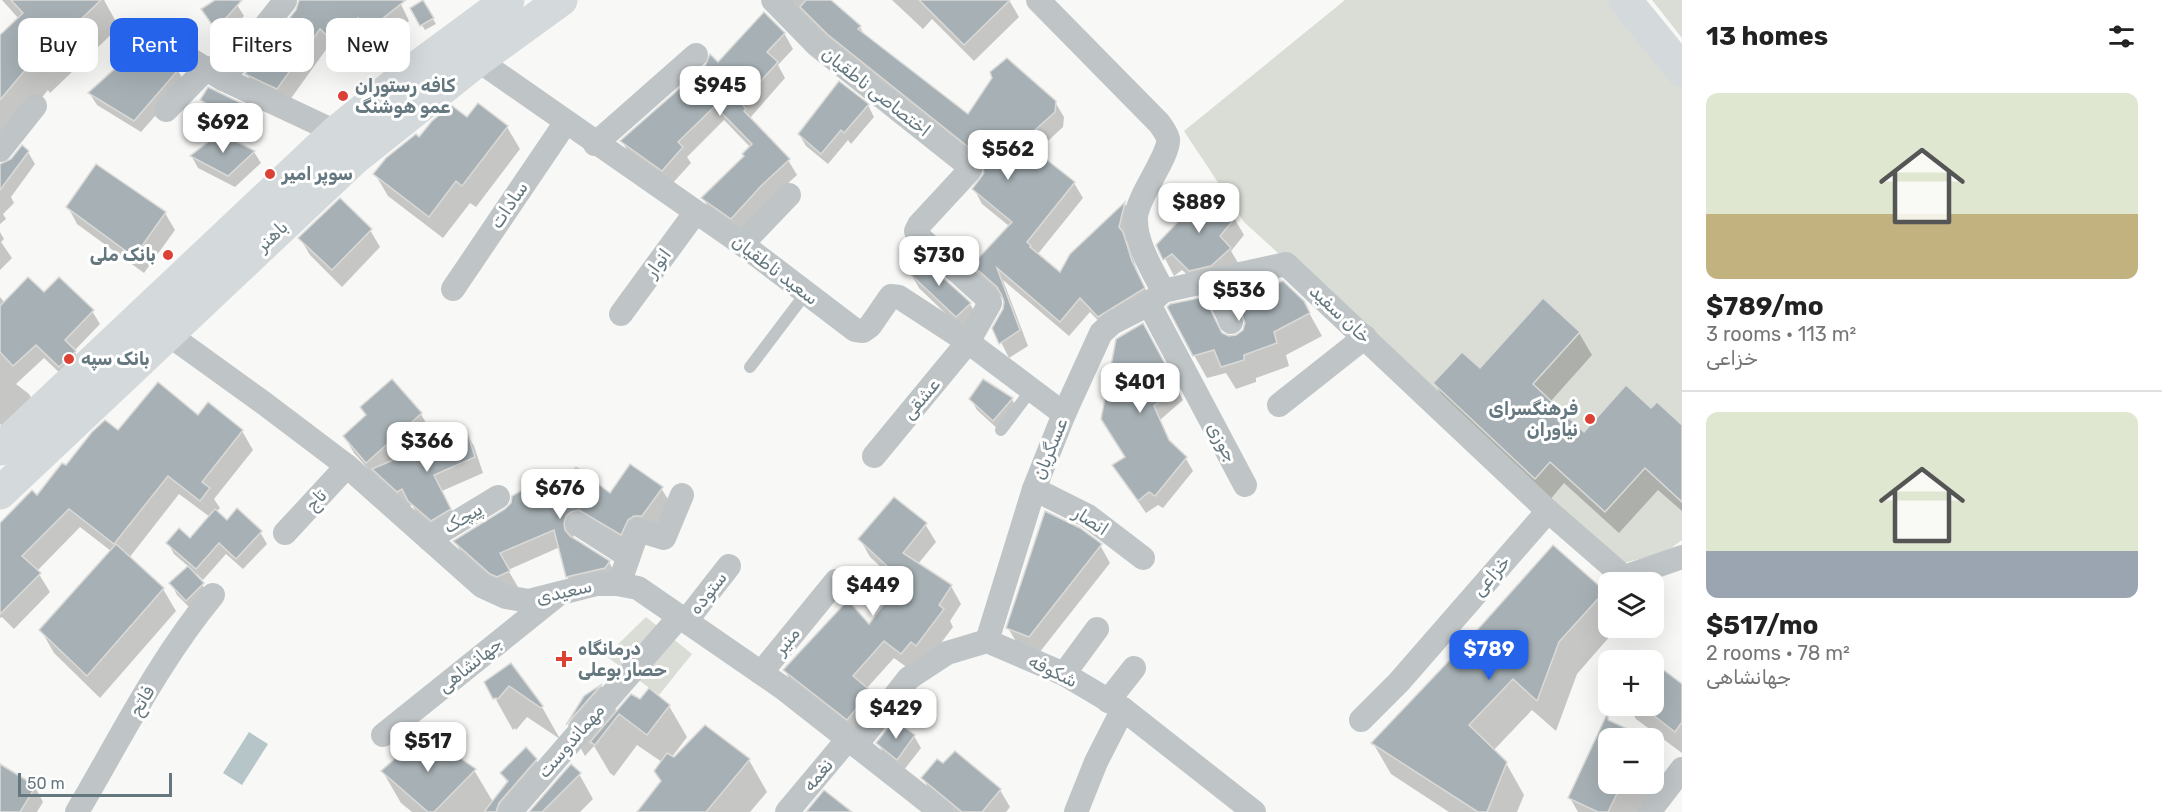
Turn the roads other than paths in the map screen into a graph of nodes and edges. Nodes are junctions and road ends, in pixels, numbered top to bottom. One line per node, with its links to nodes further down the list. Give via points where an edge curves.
1 (561, 0): 8 (main road, باهنر)
2 (773, 0): 29 (street, اختصاصی ناطقیان, via 817,45 968,165 968,174 916,231 990,303)
3 (1038, 0): 24 (street, via 1159,123 1168,138 1167,149 1136,214)
4 (1624, 0): 10 (main road)
5 (285, 1): 11 (street)
6 (491, 5): 15 (main road, باهنر)
7 (696, 55): 16 (street)
8 (478, 60): 14 (street, سعید ناطقیان); 27 (main road, باهنر, via 355,158)
9 (198, 64): 11 (street)
10 (1682, 70)
11 (215, 74): 13 (street); 15 (street)
12 (35, 106): 17 (street)
13 (166, 110)
14 (566, 122): 16 (street, سعید ناطقیان); 22 (street, سادات)
15 (336, 132): 35 (main road, باهنر)
16 (595, 144): 19 (street, سعید ناطقیان)
17 (0, 150)
18 (789, 195): 20 (street)
19 (695, 213): 20 (street, سعید ناطقیان); 25 (street, انوار)
20 (742, 244): 23 (street, سعید ناطقیان)
21 (1213, 281): 24 (street, خان سفید); 26 (street); 28 (street, خان سفید, via 1286,264)
22 (453, 289)
23 (806, 293): 29 (street, سعید ناطقیان, via 855,330 863,331 891,296 899,297); 30 (lane)
24 (1156, 298): 33 (street, عسگریان, via 1101,333); 38 (street, جوزی)
25 (621, 314)
26 (1230, 322)
27 (168, 334): 37 (street, سعیدی); 40 (main road, باهنر)
28 (1365, 337): 32 (street); 43 (street, خان سفید)
29 (968, 342): 31 (street, سعید ناطقیان); 36 (street, عشقی)
30 (750, 367)
31 (1032, 389): 33 (street, سعید ناطقیان); 34 (lane)
32 (1279, 405)
33 (1064, 414): 39 (street, عسگریان)
34 (1001, 430)
35 (2, 444)
36 (874, 456)
37 (347, 466): 45 (street, تاج); 46 (street, سعیدی)
38 (1245, 485)
39 (1034, 489): 48 (street, انصار, via 1088,516); 57 (street, عسگریان)
40 (0, 493)
41 (682, 495): 47 (street, via 664,538 638,530)
42 (498, 497): 46 (street, پیچک)
43 (1548, 511): 49 (street, خان سفید, via 1624,577); 62 (street, خزاعی)
44 (578, 524): 47 (street)
45 (285, 533)
46 (429, 539): 54 (street, سعیدی, via 482,586 506,597 529,601)
47 (628, 556): 52 (street)
48 (1143, 558)
49 (1682, 558)
50 (729, 566): 55 (street, ستوده)
51 (836, 581): 59 (street, منیر)
52 (620, 584): 54 (street, سعیدی, via 596,584); 55 (street, سعیدی, via 638,588)
53 (213, 595): 66 (street, فاتح, via 174,647)
54 (557, 596): 63 (street, جهانشاهی)
55 (683, 619): 59 (street, سعیدی); 67 (street, مهماندوست)
56 (1097, 629): 60 (street)
57 (987, 640): 60 (street, شکوفه); 64 (street, via 947,652 909,678)
58 (1134, 668): 61 (street)
59 (761, 673): 64 (street, سعیدی)
60 (1064, 674): 61 (street, شکوفه)
61 (1115, 705): 70 (street); 71 (street, شکوفه)
62 (1361, 720)
63 (382, 735)
64 (852, 742): 68 (street, نغمه); 69 (street, سعیدی)
65 (1682, 769): 72 (street)
66 (77, 812)
67 (510, 812)
68 (787, 812)
69 (941, 812)
70 (1076, 812)
71 (1254, 812)
72 (1649, 812)

